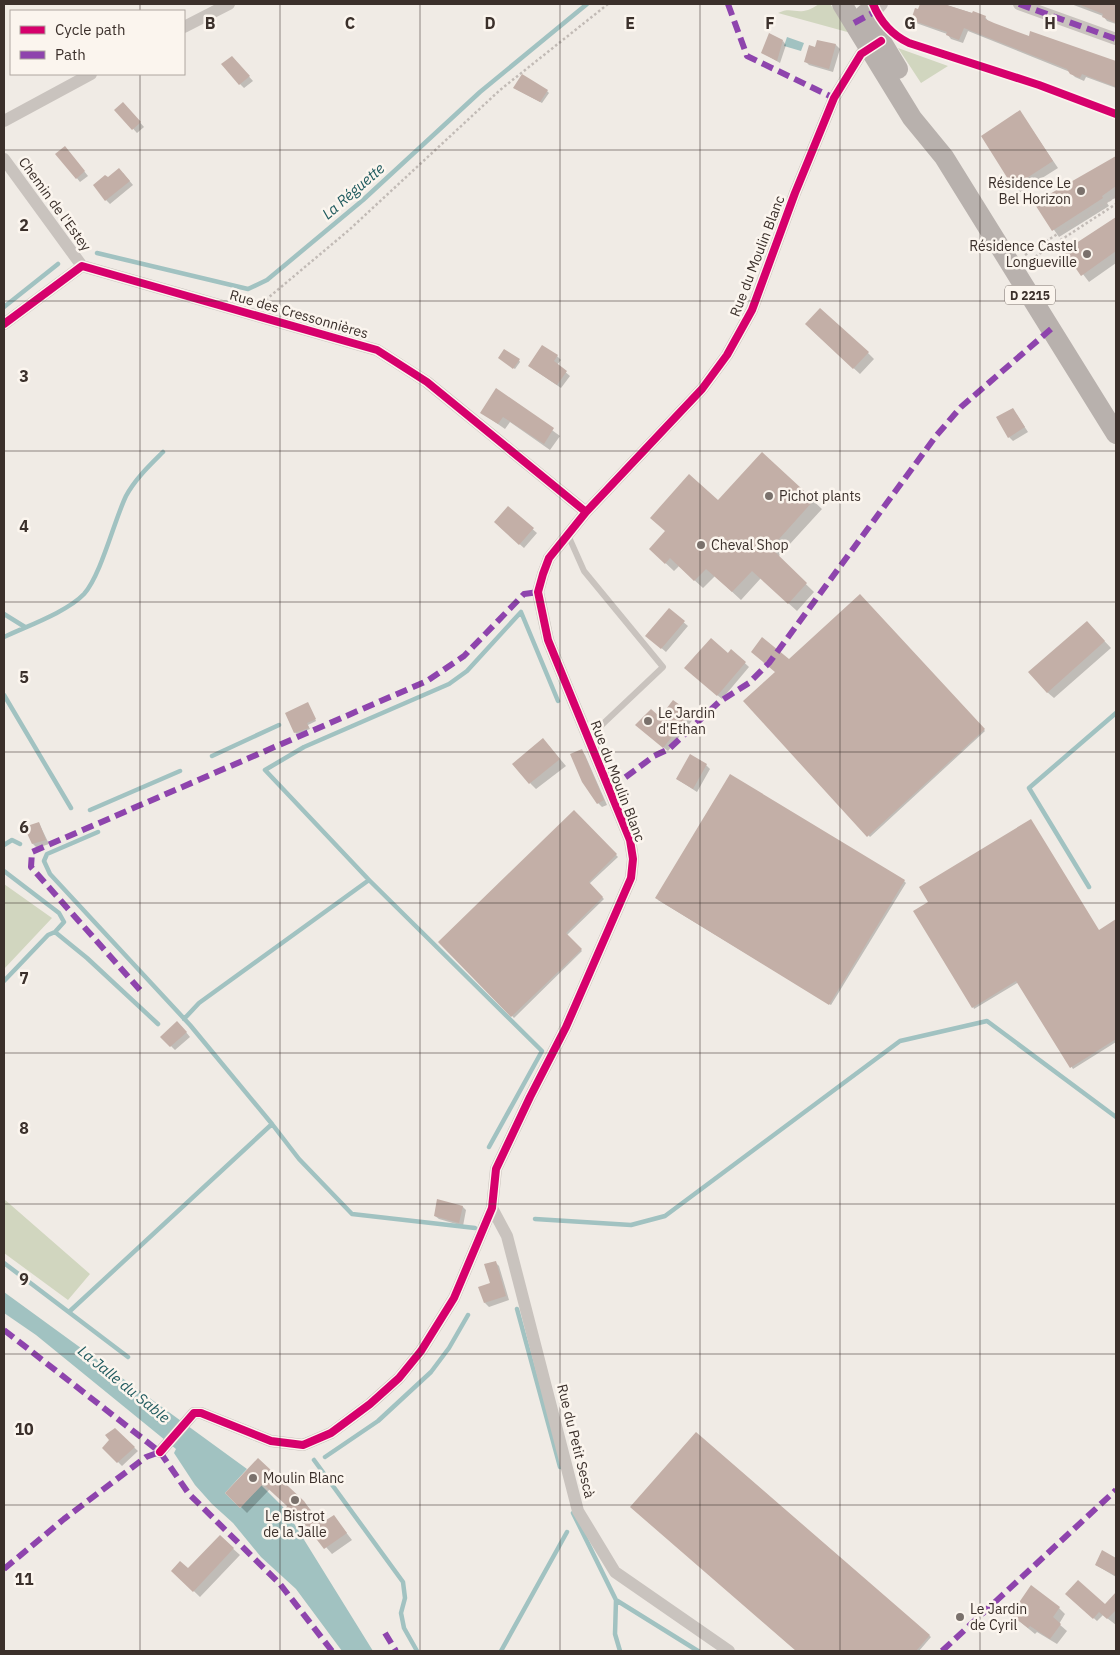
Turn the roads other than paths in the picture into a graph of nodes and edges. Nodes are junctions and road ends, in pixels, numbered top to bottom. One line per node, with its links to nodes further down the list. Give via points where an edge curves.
1 (229, 4): 6 (street)
2 (842, 4): 5 (main road, D 2215)
3 (882, 4): 5 (street)
4 (1019, 4): 7 (street)
5 (859, 15): 8 (main road, D 2215)
6 (185, 26)
7 (1116, 39)
8 (875, 44): 14 (main road, D 2215, via 912,118 944,156); 15 (street, Rue du Moulin Blanc, via 861,54 834,98 752,310 727,355 702,389)
9 (88, 75): 10 (street)
10 (4, 121)
11 (4, 160): 12 (street, Chemin de l'Estey)
12 (82, 266): 13 (street); 15 (street, Rue des Cressonnières, via 377,350 427,382)
13 (4, 324)
14 (1116, 434)
15 (586, 512): 16 (street, Rue du Moulin Blanc)
16 (568, 534): 17 (street, Rue du Moulin Blanc, via 549,558 538,592 548,640); 17 (lane, via 584,571 663,668)
17 (589, 737): 18 (street, Rue du Moulin Blanc, via 630,840 631,878 566,1027 496,1169)
18 (492, 1208): 19 (street, Rue du Moulin Blanc, via 454,1298 421,1351 399,1378 370,1404 340,1426 303,1445 271,1441 194,1413); 20 (street, Rue du Petit Sescà, via 509,1244 578,1511 615,1572)
19 (160, 1452)
20 (729, 1651)

